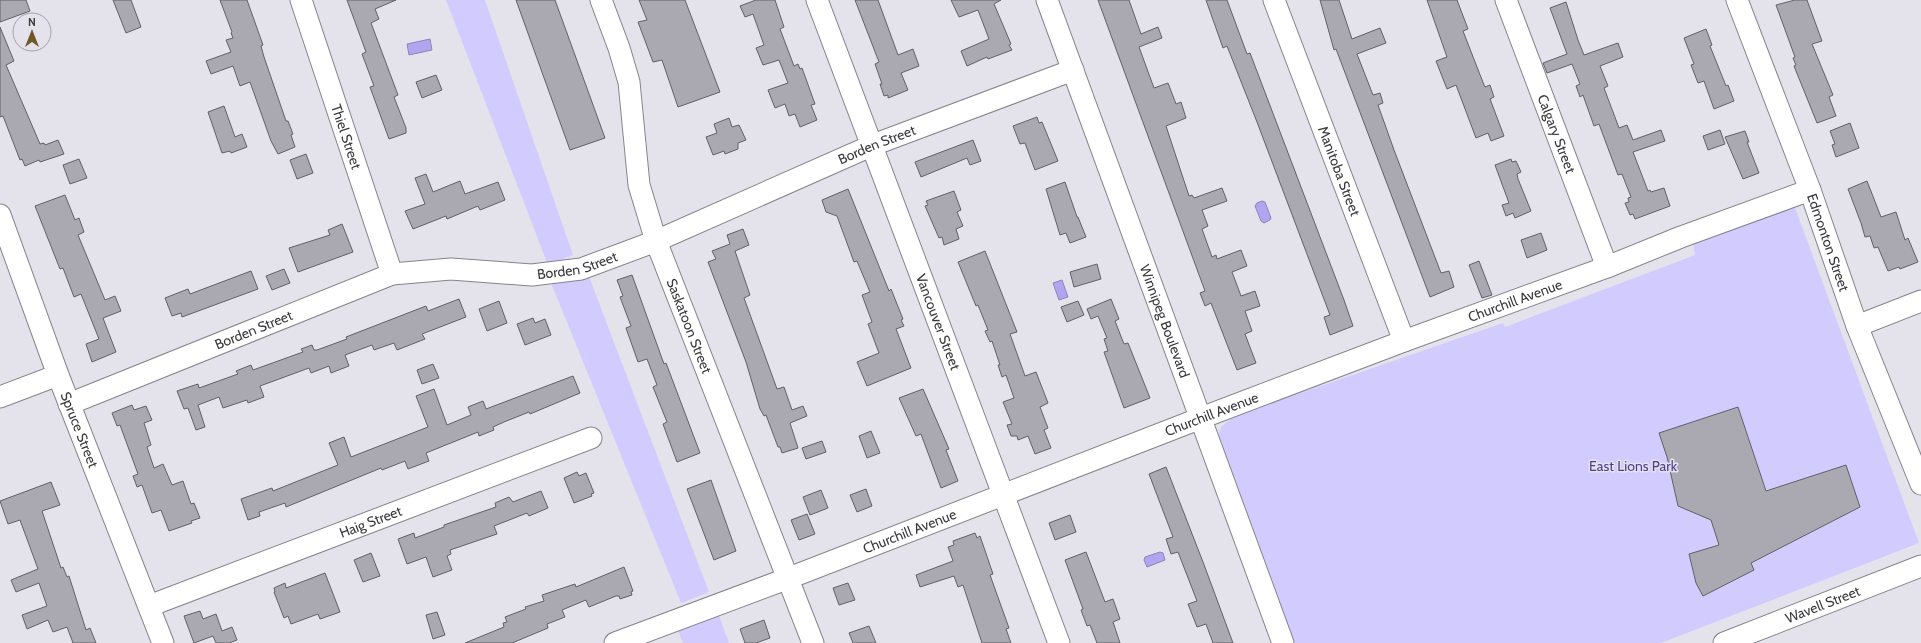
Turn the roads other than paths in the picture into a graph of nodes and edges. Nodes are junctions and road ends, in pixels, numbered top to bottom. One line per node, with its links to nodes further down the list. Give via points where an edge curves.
1 (301, 0): 14 (street, Thiel Street)
2 (601, 0): 12 (street, Saskatoon Street, via 619,48 628,82 639,185)
3 (817, 0): 9 (street, Vancouver Street)
4 (1047, 0): 8 (street, Winnipeg Boulevard)
5 (1274, 0): 17 (street, Manitoba Street)
6 (1506, 0): 13 (street, Calgary Street)
7 (1737, 0): 10 (street, Edmonton Street)
8 (1073, 70): 9 (street, Borden Street); 21 (street, Winnipeg Boulevard)
9 (873, 146): 12 (street, Borden Street); 24 (street, Vancouver Street)
10 (1810, 190): 13 (street, Churchill Avenue); 16 (street, Edmonton Street)
11 (0, 216): 18 (street, Spruce Street)
12 (656, 241): 14 (street, Borden Street, via 580,269 532,275 451,269); 26 (street, Saskatoon Street)
13 (1607, 267): 17 (street, Churchill Avenue)
14 (392, 274): 20 (street, Borden Street)
15 (1921, 301): 16 (street)
16 (1857, 326): 23 (street, Edmonton Street)
17 (1404, 341): 21 (street, Churchill Avenue)
18 (58, 375): 19 (street); 20 (street, Spruce Street)
19 (0, 397)
20 (69, 404): 27 (street, Spruce Street)
21 (1201, 418): 24 (street, Churchill Avenue); 32 (street, Winnipeg Boulevard)
22 (591, 438): 27 (street, Haig Street)
23 (1921, 484)
24 (1005, 494): 26 (street, Churchill Avenue); 31 (street, Vancouver Street)
25 (1921, 566): 33 (street, Wavell Street)
26 (789, 578): 29 (street, Churchill Avenue); 30 (street, Saskatoon Street)
27 (149, 606): 28 (street, Spruce Street)
28 (163, 643)
29 (615, 643)
30 (813, 643)
31 (1059, 643)
32 (1283, 643)
33 (1724, 643)

